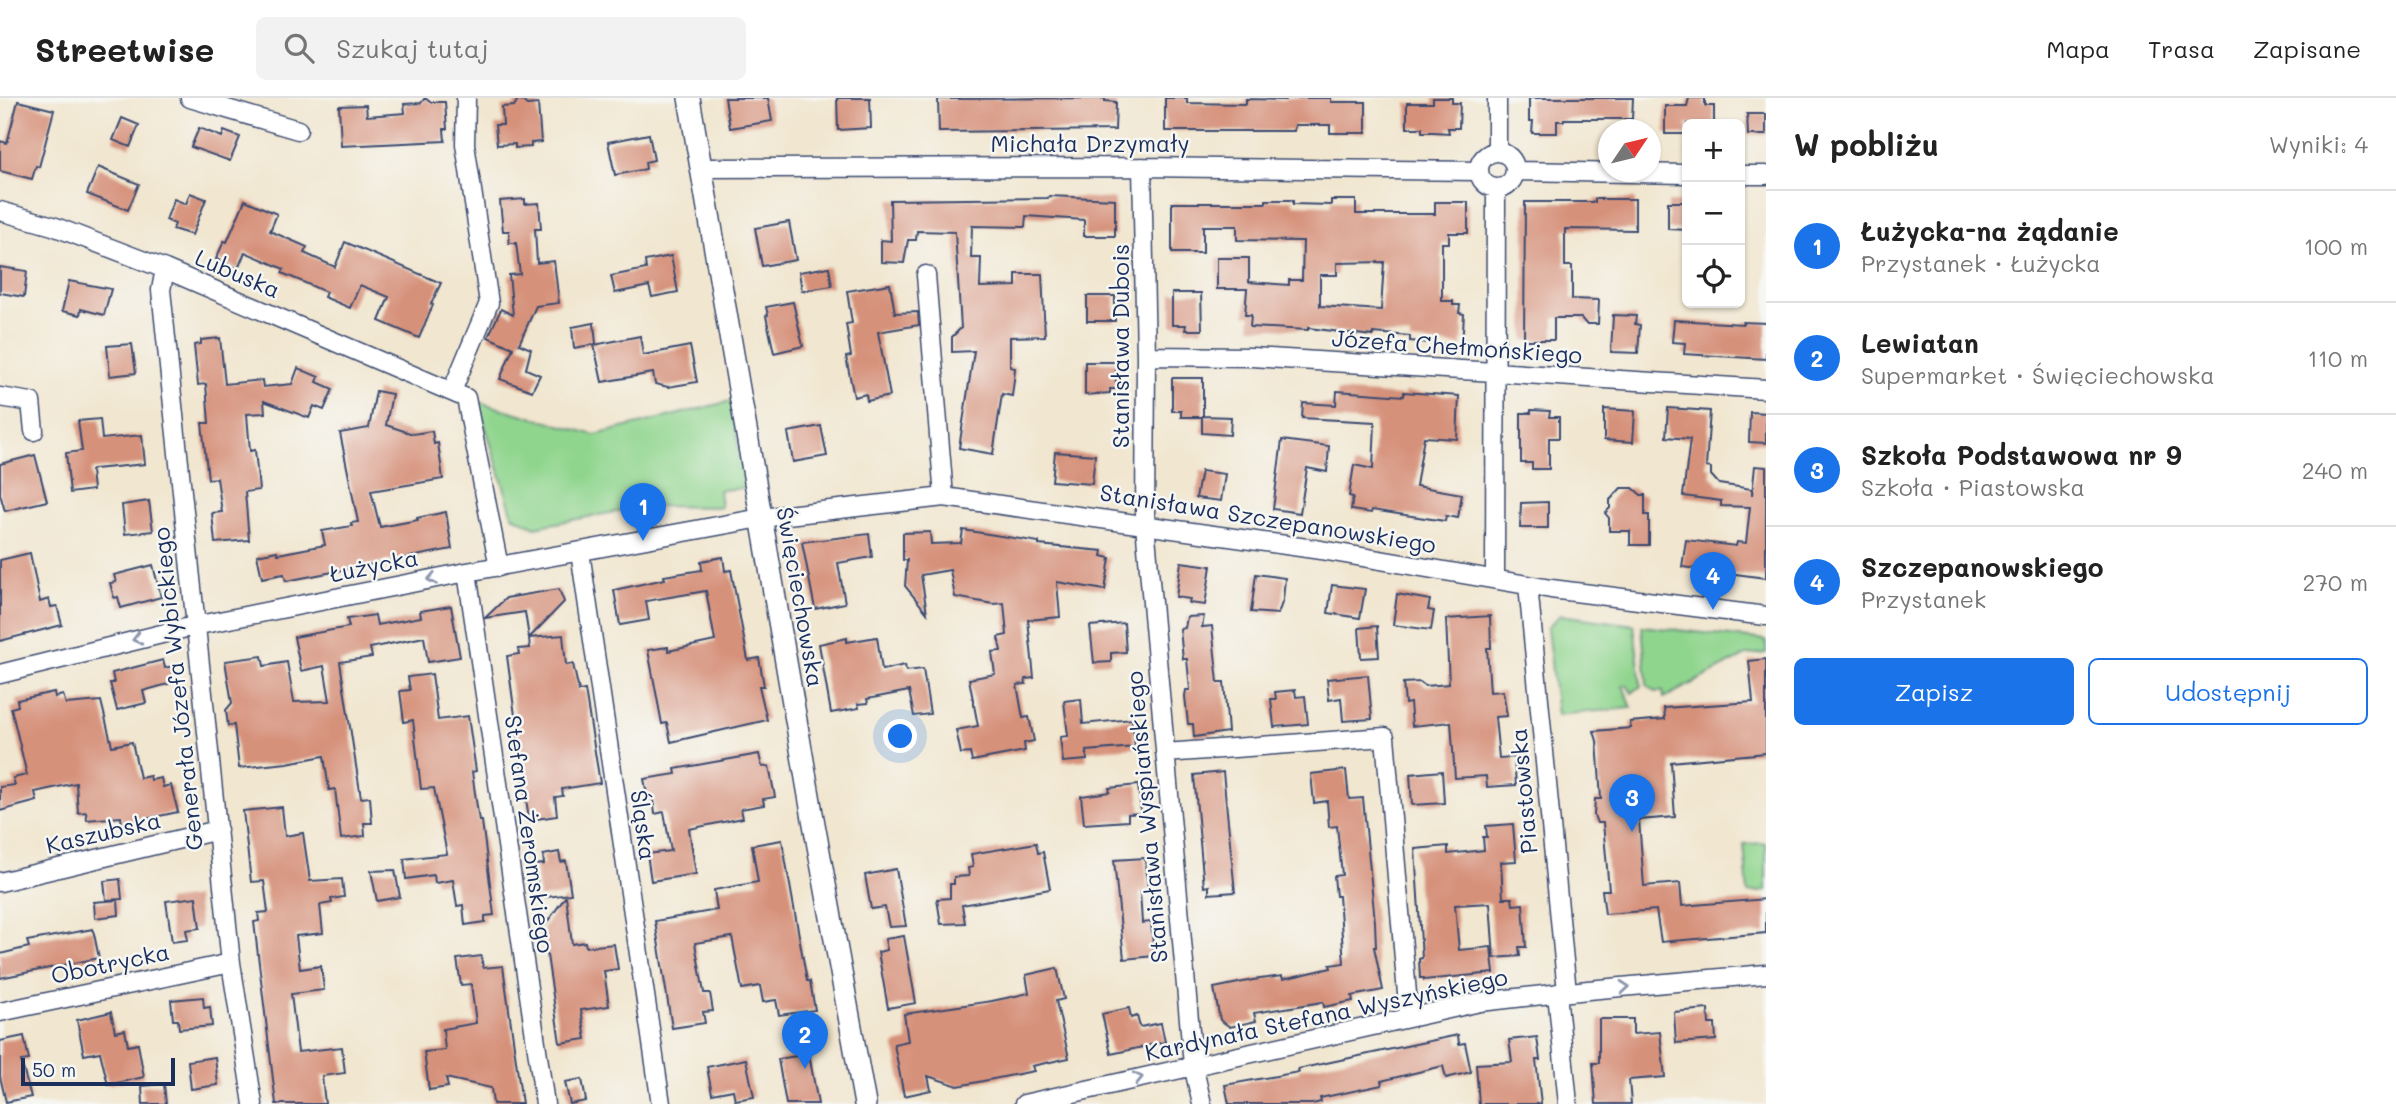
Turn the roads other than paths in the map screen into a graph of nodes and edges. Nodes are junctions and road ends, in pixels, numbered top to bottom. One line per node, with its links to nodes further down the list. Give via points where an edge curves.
1 (190, 98): 5 (street)
2 (466, 98): 21 (street, via 465,144 489,303)
3 (689, 98): 8 (street, Święciechowska)
4 (1497, 98): 6 (street)
5 (298, 130)
6 (1497, 151): 9 (street, via 1483,157); 10 (street, via 1510,156)
7 (1142, 167): 8 (street, Michała Drzymały); 9 (street, Michała Drzymały); 18 (street, Stanisława Dubois)
8 (702, 168): 25 (street, Święciechowska)
9 (1478, 170): 14 (street, via 1484,183)
10 (1516, 171): 11 (street); 14 (street, via 1508,185)
11 (1682, 174)
12 (1745, 175): 13 (street)
13 (1766, 175)
14 (1496, 188): 19 (street)
15 (0, 211): 16 (street, Lubuska)
16 (165, 269): 21 (street, Lubuska); 33 (street, Generała Józefa Wybickiego, via 161,290)
17 (926, 275): 24 (street)
18 (1146, 356): 19 (street, Józefa Chełmońskiego, via 1252,357); 26 (street, Stanisława Dubois)
19 (1494, 373): 20 (street, Józefa Chełmońskiego); 30 (street)
20 (1766, 390)
21 (452, 391): 28 (street, via 466,398)
22 (0, 397): 23 (street, via 32,402)
23 (34, 431)
24 (944, 497): 25 (street, Stanisława Szczepanowskiego); 26 (street, Stanisława Szczepanowskiego)
25 (761, 518): 27 (street, Łużycka); 47 (street, Święciechowska)
26 (1145, 524): 30 (street, Stanisława Szczepanowskiego); 35 (street, Stanisława Wyspiańskiego)
27 (580, 552): 28 (street, Łużycka); 46 (street, Śląska)
28 (499, 567): 29 (street, Łużycka)
29 (467, 572): 33 (street, Łużycka, one-way to 33); 45 (street, Stefana Żeromskiego)
30 (1495, 578): 31 (street, Stanisława Szczepanowskiego)
31 (1528, 585): 32 (street, Stanisława Szczepanowskiego); 40 (street, Piastowska)
32 (1766, 617)
33 (194, 626): 34 (street, Łużycka, one-way to 34); 36 (street, Generała Józefa Wybickiego)
34 (0, 674)
35 (1165, 752): 42 (street, via 1385,737); 43 (street, Stanisława Wyspiańskiego)
36 (218, 830): 37 (street, Kaszubska); 38 (street, Generała Józefa Wybickiego)
37 (0, 882)
38 (231, 963): 41 (street, Obotrycka); 44 (street, Generała Józefa Wybickiego)
39 (1766, 974): 40 (street, Kardynała Stefana Wyszyńskiego, one-way to 39)
40 (1562, 993): 42 (street, Kardynała Stefana Wyszyńskiego, via 1480,1002); 50 (street, Piastowska)
41 (0, 1012)
42 (1409, 1017): 43 (street, Kardynała Stefana Wyszyńskiego)
43 (1193, 1065): 48 (street, Kardynała Stefana Wyszyńskiego, one-way to 43); 49 (street, Stanisława Wyspiańskiego)
44 (253, 1104)
45 (545, 1104)
46 (661, 1104)
47 (866, 1104)
48 (1024, 1104)
49 (1202, 1104)
50 (1568, 1104)

